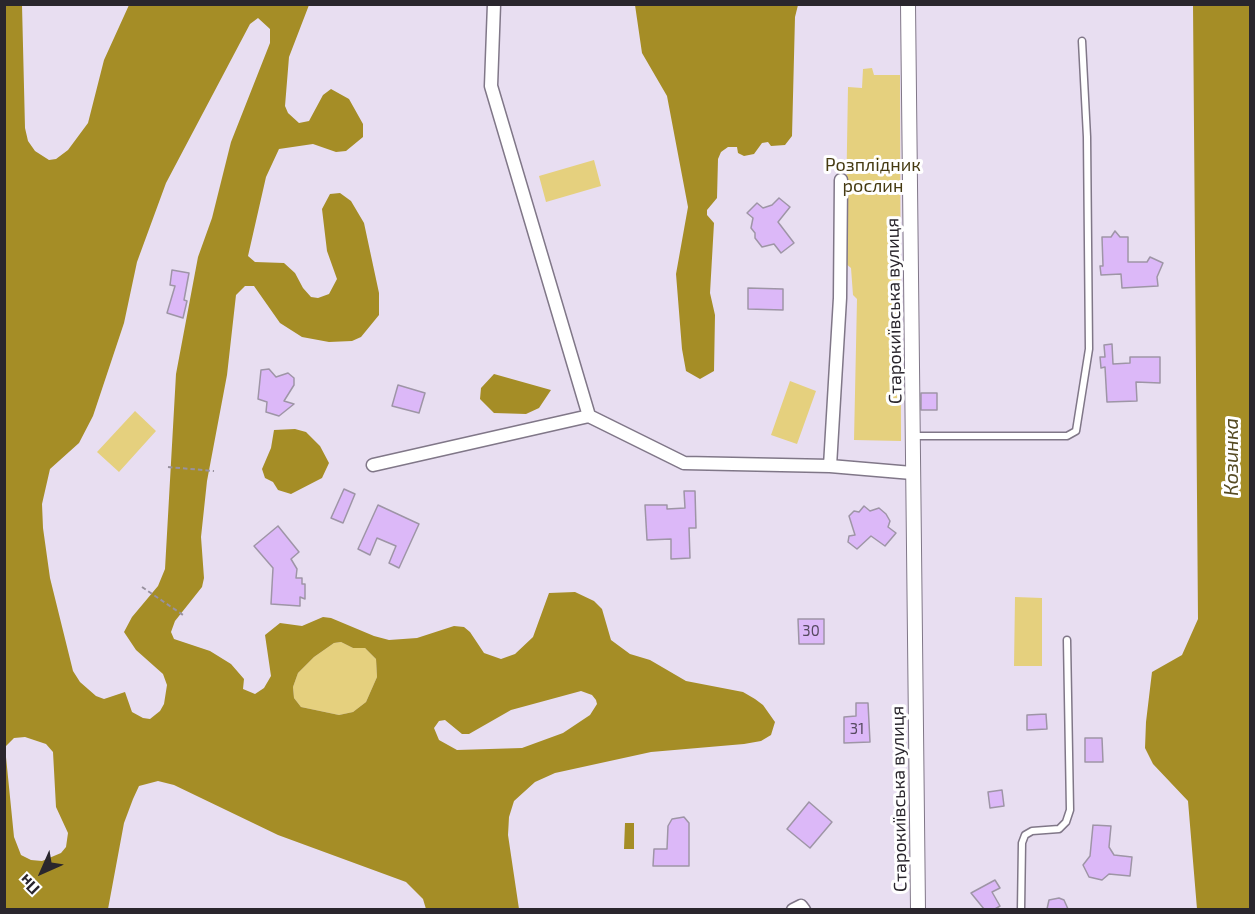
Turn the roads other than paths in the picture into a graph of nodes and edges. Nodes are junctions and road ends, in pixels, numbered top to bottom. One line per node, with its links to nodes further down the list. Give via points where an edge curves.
1 (494, 4): 5 (street, via 491,86)
2 (908, 4): 6 (street, Старокиївська вулиця)
3 (1083, 41): 6 (lane, via 1089,349 1076,431 1067,436)
4 (841, 180): 8 (street, via 840,298)
5 (590, 416): 7 (street); 8 (street, via 684,463)
6 (914, 436): 9 (street, Старокиївська вулиця)
7 (373, 465)
8 (830, 466): 9 (street)
9 (912, 473): 13 (street, Старокиївська вулиця)
10 (1067, 640): 14 (lane, via 1070,810 1059,829 1025,835)
11 (793, 909): 12 (street)
12 (804, 909)
13 (918, 909)
14 (1021, 909)

